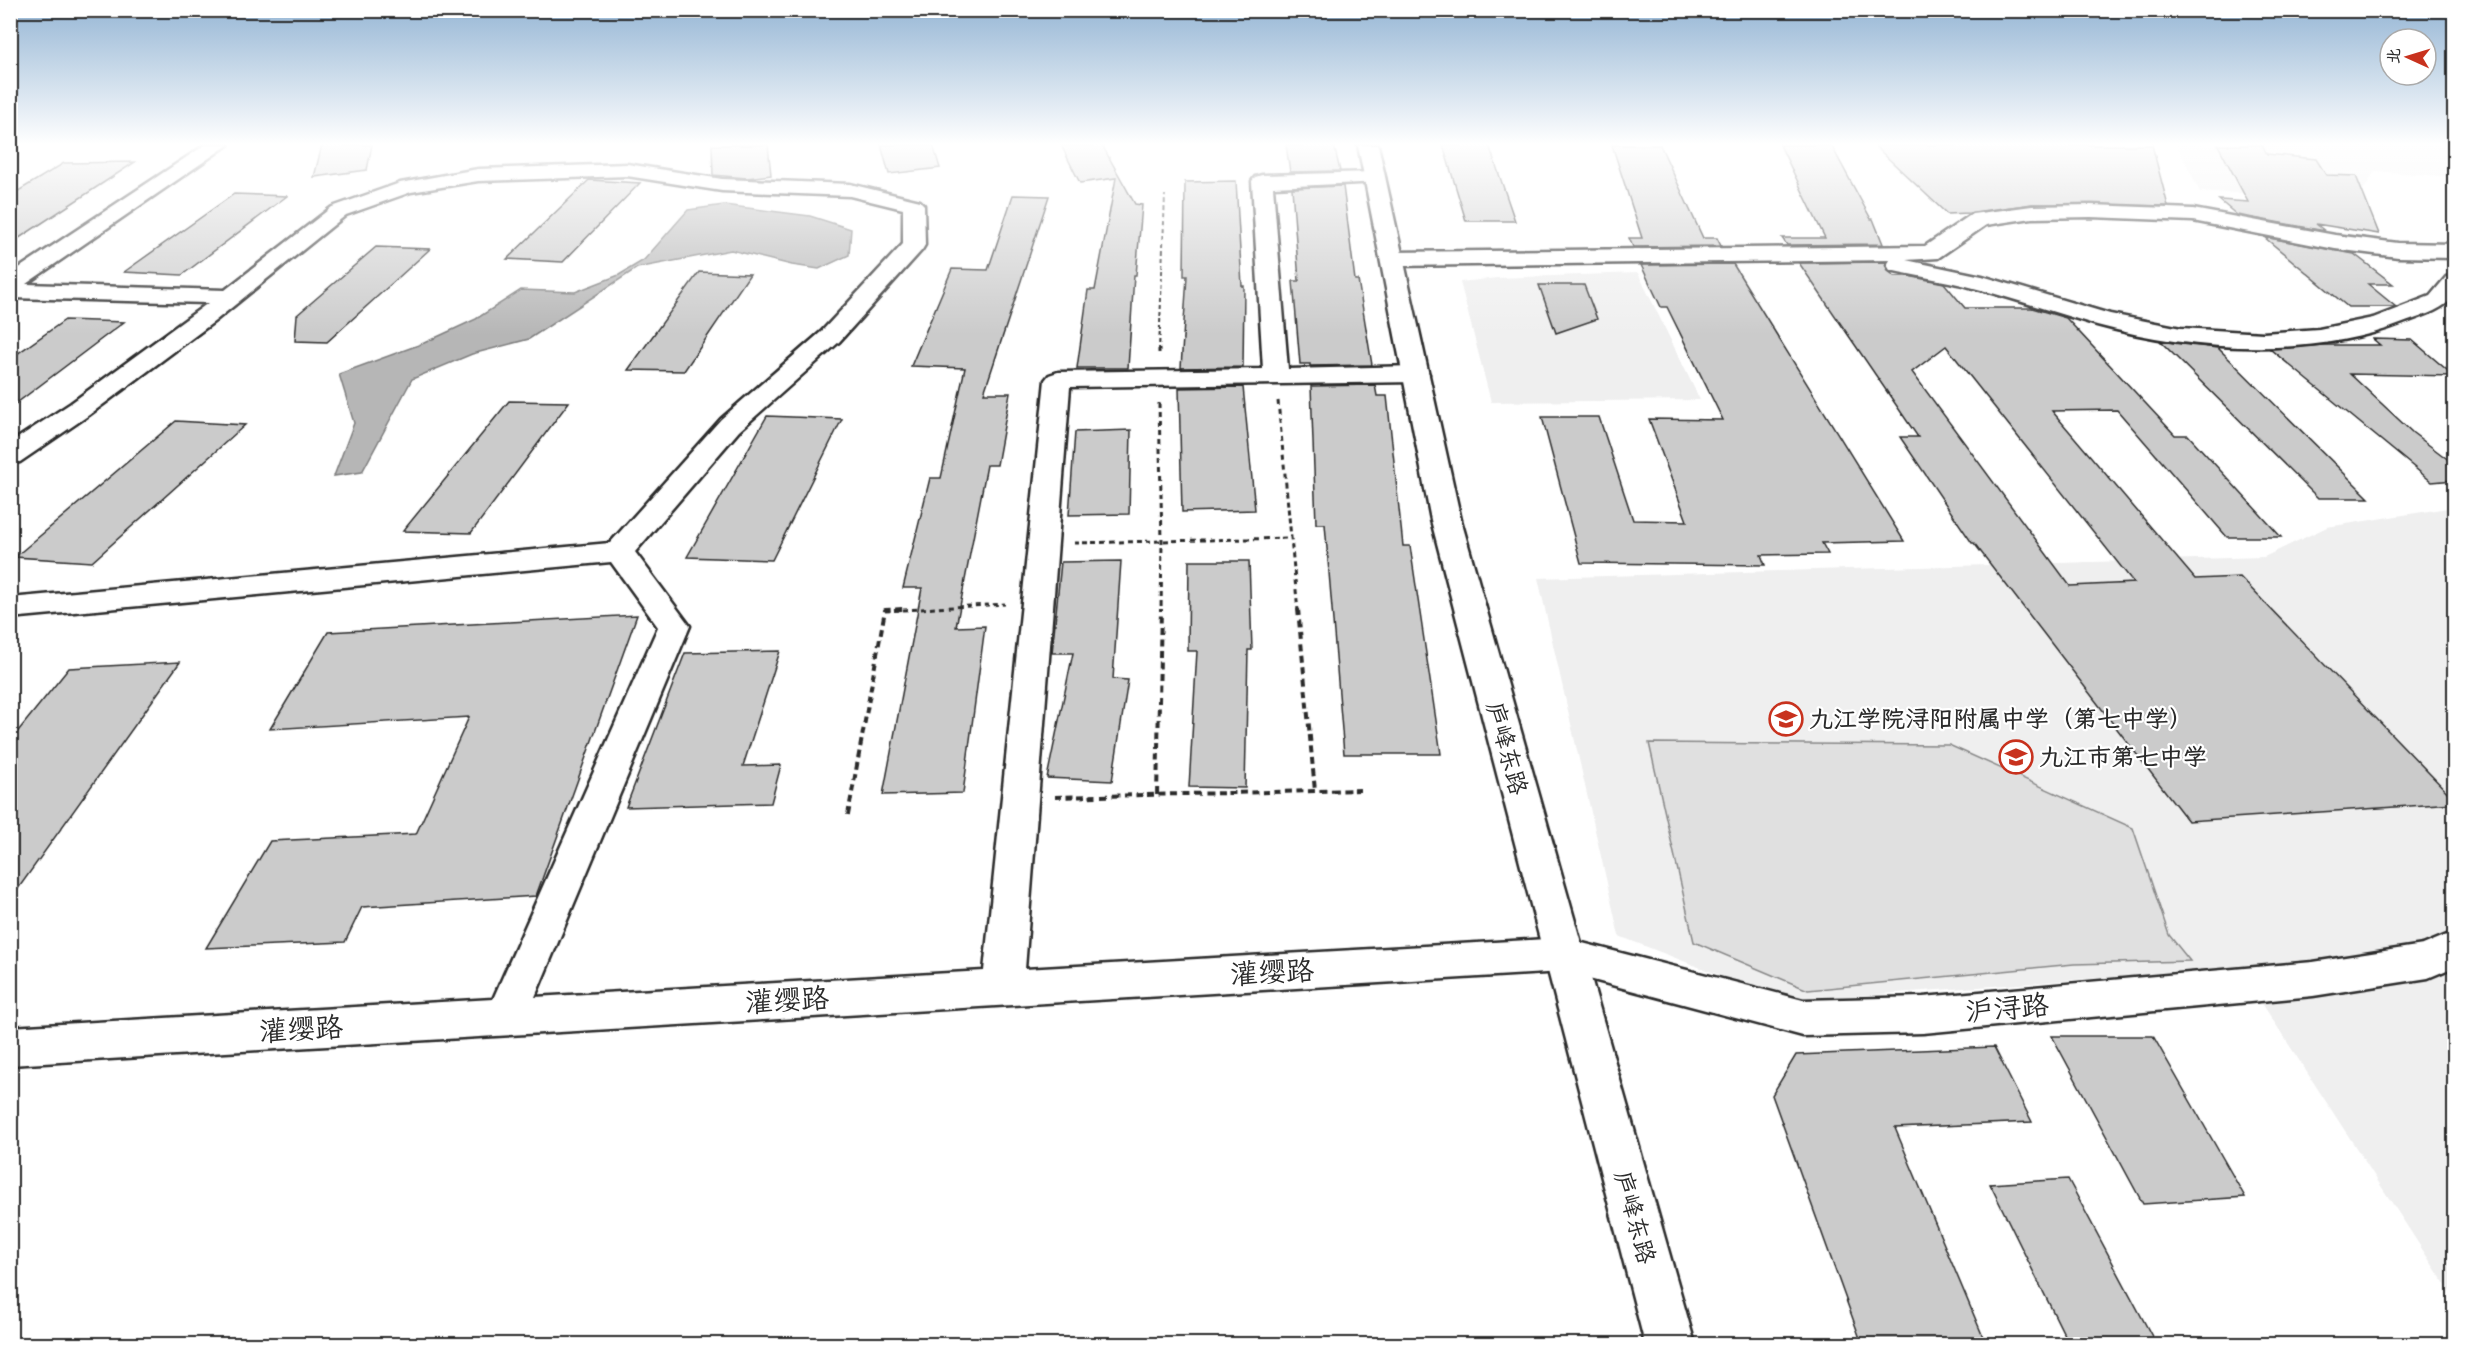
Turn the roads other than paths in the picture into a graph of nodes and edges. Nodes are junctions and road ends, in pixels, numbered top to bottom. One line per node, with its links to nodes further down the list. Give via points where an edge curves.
1 (124, 208): 10 (street)
2 (347, 208): 12 (street)
3 (914, 208): 16 (street, via 914,244 830,337 730,424)
4 (1264, 208): 14 (street)
5 (1381, 208): 8 (street, 庐峰东路)
6 (2454, 251): 7 (street, via 2398,250 2335,242 2193,214 2091,211 2032,212 1980,219 1930,253)
7 (1849, 255): 8 (street); 9 (street, via 1974,281 2106,320 2181,335 2242,339 2319,336 2379,324 2438,301)
8 (1392, 260): 13 (street, 庐峰东路)
9 (2454, 282)
10 (10, 285)
11 (10, 291): 12 (street)
12 (231, 297): 15 (street)
13 (1416, 374): 14 (street); 19 (street, 庐峰东路, via 1446,520)
14 (1276, 376): 20 (street, via 1058,380)
15 (10, 456)
16 (619, 552): 17 (street); 21 (street, via 674,626)
17 (10, 608)
18 (2454, 949): 19 (street, 沪浔路, via 2428,961 2313,979 1923,1015 1803,1018)
19 (1563, 955): 20 (street, 灌缨路); 23 (street, 庐峰东路)
20 (1003, 987): 21 (street, 灌缨路)
21 (506, 1017): 22 (street, 灌缨路)
22 (10, 1046)
23 (1670, 1344)

